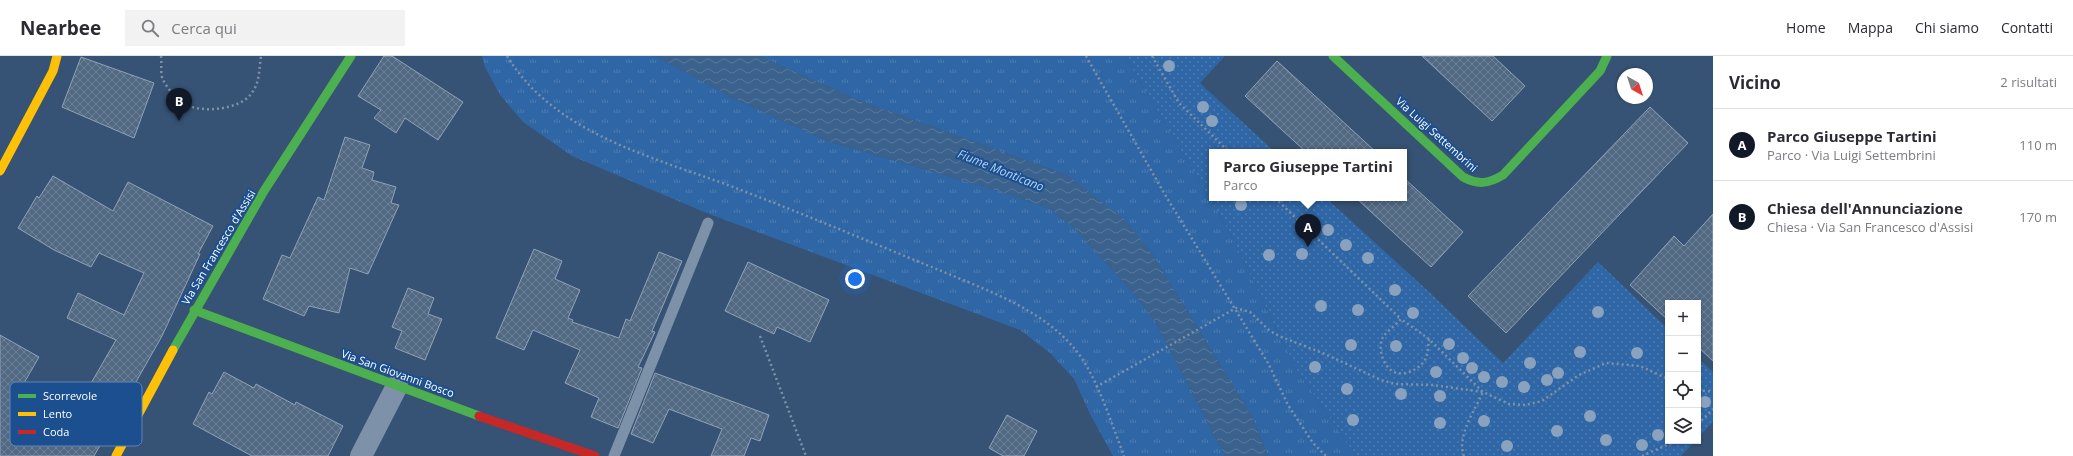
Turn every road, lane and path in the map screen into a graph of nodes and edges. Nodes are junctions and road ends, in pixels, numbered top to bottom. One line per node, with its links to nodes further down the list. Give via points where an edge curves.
1 (56, 56): 11 (street, via 53,71)
2 (161, 56): 3 (path, via 163,79 184,104 221,109 240,103 251,95 257,84)
3 (260, 56)
4 (351, 56): 15 (street, Via San Francesco d'Assisi, via 264,192)
5 (507, 56): 21 (path, via 515,69 539,95 604,137 982,288 1030,311 1074,348 1088,368)
6 (1086, 56): 14 (path, via 1164,193)
7 (1152, 56): 10 (path, via 1179,103)
8 (1333, 56): 9 (street, Via Luigi Settembrini, via 1463,177 1476,184 1492,182 1503,175 1600,71)
9 (1607, 56)
10 (1226, 149)
11 (0, 171)
12 (1278, 201): 16 (path)
13 (708, 223): 33 (lane)
14 (1236, 308): 21 (path); 23 (path, via 1250,312 1279,336 1381,380 1395,384 1433,385); 36 (path, via 1268,363 1288,405 1313,443)
15 (194, 310): 20 (street, Via San Giovanni Bosco); 25 (street, Via San Francesco d'Assisi)
16 (1402, 319): 18 (path); 18 (path, via 1383,337 1380,350 1385,364 1394,372 1407,373 1416,370 1426,358)
17 (760, 336): 34 (path)
18 (1429, 339): 23 (path)
19 (1665, 378): 23 (path, via 1640,366 1606,363 1579,375 1542,401 1526,405 1509,404)
20 (397, 386): 31 (street); 32 (street, Via San Giovanni Bosco)
21 (1096, 387): 35 (path)
22 (1701, 390): 24 (path)
23 (1483, 392): 37 (path, via 1464,433)
24 (1713, 392)
25 (142, 407)
26 (1713, 409): 27 (path)
27 (1701, 421)
28 (1669, 444): 38 (path)
29 (121, 446): 30 (street, Via San Francesco d'Assisi)
30 (116, 456)
31 (361, 456)
32 (595, 456)
33 (614, 456)
34 (806, 456)
35 (1124, 456)
36 (1326, 456)
37 (1464, 456)
38 (1642, 456)

